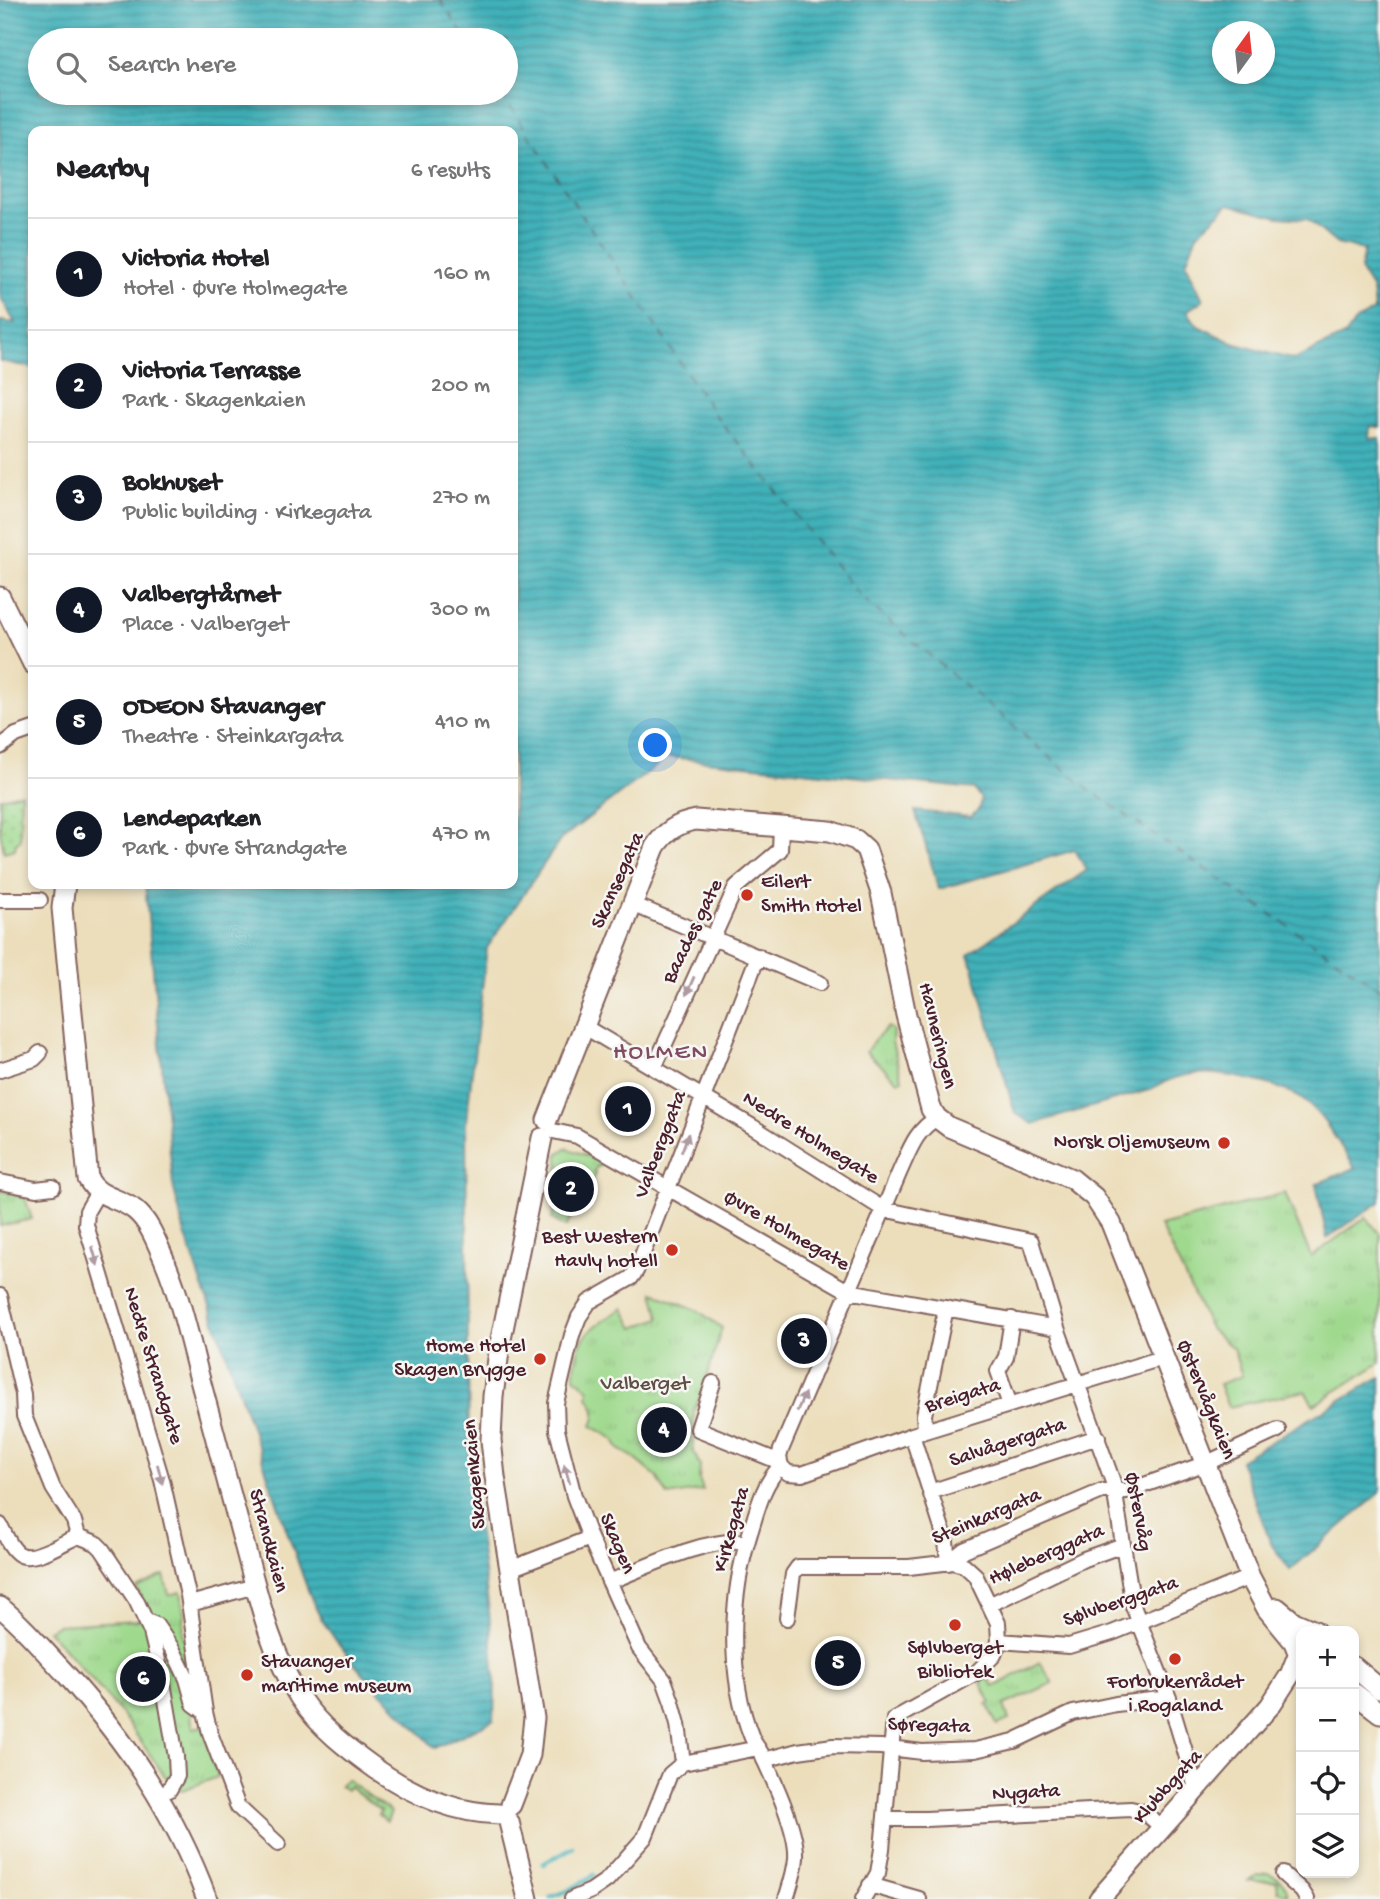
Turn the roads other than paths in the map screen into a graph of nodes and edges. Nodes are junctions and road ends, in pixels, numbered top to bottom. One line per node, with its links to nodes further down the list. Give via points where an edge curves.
1 (0, 597): 2 (street)
2 (28, 654)
3 (28, 731): 4 (street)
4 (0, 747)
5 (781, 827): 6 (street, Skansegata); 10 (street, Skansegata, via 696,820 671,829 655,847); 11 (street, Baades gate, via 780,850 736,887)
6 (846, 836): 19 (street, Havneringen, via 869,854 915,1054)
7 (64, 889): 24 (street, via 62,908 86,1168)
8 (0, 900): 9 (street)
9 (40, 900)
10 (632, 904): 11 (street); 14 (street, Skansegata)
11 (712, 937): 12 (street); 16 (street, Baades gate, one-way to 16)
12 (758, 956): 13 (street); 18 (street, Valberggata)
13 (820, 983)
14 (585, 1027): 16 (street, Nedre Holmegate); 20 (street, Skansegata)
15 (40, 1053): 17 (street)
16 (654, 1068): 18 (street, Nedre Holmegate)
17 (0, 1070)
18 (703, 1098): 23 (street, Valberggata, one-way to 18); 25 (street, Nedre Holmegate)
19 (937, 1118): 25 (street, Kirkegata, via 917,1134); 26 (street, Havneringen, via 968,1137 1072,1179 1103,1208)
20 (547, 1130): 23 (street, Øvre Holmegate, via 577,1136); 51 (street, Skagenkaien, via 504,1323 493,1396 491,1440)
21 (0, 1182): 22 (street, via 36,1189)
22 (53, 1187)
23 (669, 1188): 28 (street, Valberggata); 29 (street, Øvre Holmegate)
24 (97, 1192): 54 (street, Strandkaien, via 139,1214 164,1258); 55 (street, Nedre Strandgate, one-way to 55, via 86,1225 162,1480)
25 (883, 1209): 27 (street, Nedre Holmegate); 29 (street, Kirkegata)
26 (1118, 1239): 34 (street, Østervågkaien)
27 (1031, 1241): 33 (street, Østervåg)
28 (636, 1271): 47 (street, Skagen, one-way to 28, via 564,1461 556,1403 572,1335 585,1307)
29 (848, 1291): 31 (street, Øvre Holmegate); 41 (street, Kirkegata, one-way to 29, via 781,1450)
30 (0, 1296): 46 (street, via 24,1416)
31 (946, 1308): 32 (street, Øvre Holmegate); 39 (street)
32 (1012, 1318): 33 (street, Øvre Holmegate); 37 (street, via 1006,1357 998,1371)
33 (1057, 1328): 36 (street, Østervåg)
34 (1162, 1358): 36 (street, Breigata); 42 (street, Østervågkaien)
35 (713, 1383): 41 (street, via 698,1429)
36 (1078, 1384): 37 (street, Breigata); 40 (street, Østervåg)
37 (1010, 1405): 39 (street, Breigata)
38 (1278, 1430): 42 (street, Steinkargata)
39 (918, 1433): 41 (street, Breigata, via 802,1474 788,1473); 44 (street)
40 (1098, 1437): 43 (street, Østervåg); 44 (street, Salvågergata)
41 (780, 1464): 48 (street, Kirkegata, via 765,1490)
42 (1201, 1465): 43 (street, Steinkargata); 52 (street, Østervågkaien)
43 (1115, 1491): 49 (street, Østervåg); 50 (street, Steinkargata, via 1102,1491 964,1550)
44 (930, 1492): 50 (street)
45 (0, 1525): 46 (street, via 14,1549 27,1557)
46 (78, 1536): 59 (street, via 99,1546)
47 (590, 1538): 51 (street); 53 (street, Skagen)
48 (747, 1543): 53 (street, via 705,1546); 74 (street, Kirkegata, via 736,1607 735,1656 747,1722)
49 (1123, 1545): 56 (street, Høleberggata); 60 (street, Østervåg)
50 (948, 1563): 56 (street, via 970,1569); 58 (street, Steinkargata, via 799,1567 793,1574)
51 (510, 1569): 78 (street, Skagenkaien, via 534,1718 530,1755)
52 (1242, 1580): 60 (street, Sølvberggata); 61 (street, Østervågkaien); 63 (street, Østervågkaien)
53 (609, 1581): 75 (street, Skagen, via 639,1648 664,1680 678,1724)
54 (255, 1586): 55 (street); 78 (street, Strandkaien, via 289,1680 305,1706 334,1736 412,1792 456,1808)
55 (190, 1604): 71 (street, Nedre Strandgate)
56 (989, 1605): 62 (street, via 998,1623)
57 (0, 1607): 84 (street, via 129,1750 177,1827)
58 (787, 1618)
59 (147, 1622): 71 (street, via 156,1625 173,1650 195,1706); 76 (street, via 176,1756 177,1776)
60 (1138, 1622): 62 (street, Sølvberggata, via 1069,1646); 69 (street, Østervåg)
61 (1303, 1626)
62 (999, 1641): 73 (street, via 979,1671 897,1716)
63 (1296, 1646)
64 (1296, 1661): 70 (street, Klubbgata)
65 (1359, 1671): 67 (street)
66 (1296, 1688): 70 (street, Klubbgata)
67 (1380, 1689)
68 (1359, 1697): 72 (street)
69 (1169, 1698): 73 (street, Søregata, via 1073,1713 1014,1741 985,1749 926,1752); 77 (street, Østervåg)
70 (1270, 1706): 77 (street, Klubbgata)
71 (205, 1712): 81 (street, Nedre Strandgate, via 236,1804)
72 (1380, 1713)
73 (891, 1748): 74 (street, Søregata, via 833,1746); 79 (street)
74 (761, 1754): 75 (street, Søregata); 87 (street, Kirkegata, via 794,1837 795,1866)
75 (683, 1763): 86 (street, via 670,1774 642,1840 607,1880)
76 (169, 1790)
77 (1197, 1791): 80 (street, Klubbgata)
78 (506, 1814): 85 (street)
79 (885, 1819): 80 (street, Nygata, via 1131,1809 1144,1812); 83 (street, via 879,1870)
80 (1163, 1828): 90 (street, Klubbgata)
81 (278, 1844)
82 (1283, 1874): 91 (street)
83 (870, 1885): 88 (street); 89 (street)
84 (207, 1899)
85 (528, 1899)
86 (572, 1899)
87 (786, 1899)
88 (863, 1899)
89 (919, 1899)
90 (1100, 1899)
91 (1307, 1899)

